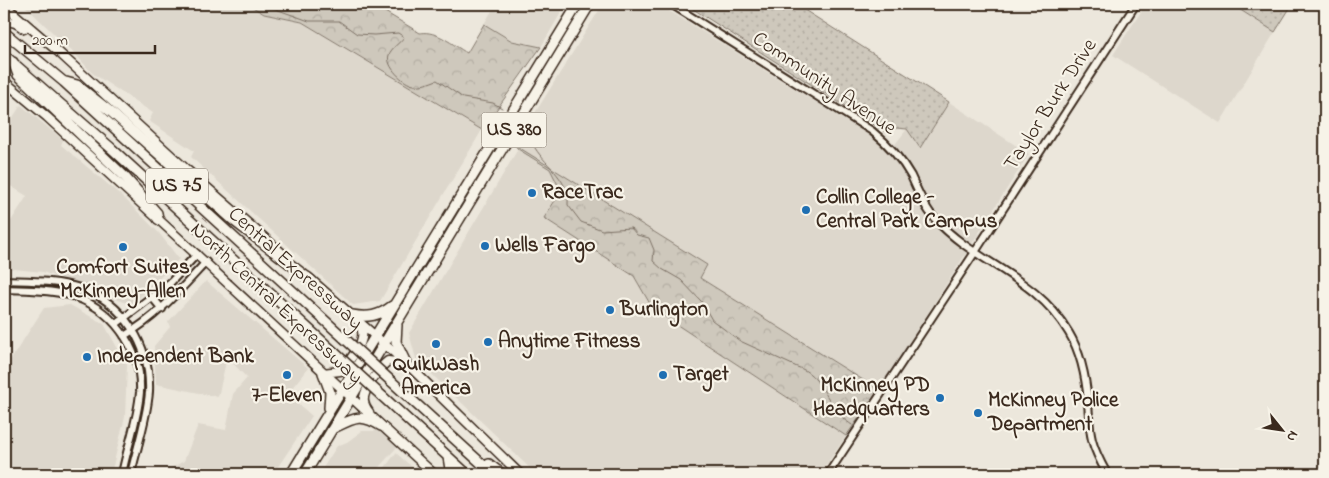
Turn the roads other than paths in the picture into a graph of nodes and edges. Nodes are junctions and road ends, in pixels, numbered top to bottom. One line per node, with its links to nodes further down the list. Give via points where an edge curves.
1 (578, 4): 14 (highway, US 380)
2 (590, 4): 16 (highway, US 380)
3 (671, 4): 15 (street, Community Avenue, via 817,94 887,142 901,159 933,217 947,232)
4 (1136, 4): 15 (street, Taylor Burk Drive)
5 (4, 5): 8 (main road, North Central Expressway)
6 (4, 24): 8 (main road, via 16,23 48,50)
7 (6, 34): 12 (highway, Central Expressway / US 75)
8 (59, 52): 20 (main road, North Central Expressway)
9 (4, 55): 10 (highway, Central Expressway / US 75)
10 (12, 62): 13 (highway, via 18,76 124,176 157,213); 42 (highway, Central Expressway / US 75, bridge, via 111,148)
11 (4, 80): 13 (main road, North Central Expressway)
12 (64, 82): 20 (highway, via 77,86 112,112 234,221); 39 (highway, Central Expressway / US 75, bridge)
13 (158, 219): 17 (main road, North Central Expressway)
14 (430, 247): 16 (highway); 23 (highway, US 380)
15 (975, 252): 53 (street, Taylor Burk Drive); 54 (street, Community Avenue, via 1034,291 1069,334 1081,362 1092,439)
16 (440, 253): 27 (highway, US 380)
17 (197, 254): 18 (main road, North Central Expressway); 22 (street, via 177,277)
18 (206, 262): 24 (street); 34 (main road, North Central Expressway)
19 (4, 280): 26 (street, via 79,288 96,294)
20 (312, 280): 25 (main road, North Central Expressway)
21 (4, 289): 28 (street, via 73,296 95,306)
22 (152, 297): 24 (street); 26 (street)
23 (394, 305): 25 (highway, via 372,316); 31 (highway, US 380)
24 (162, 309): 29 (street)
25 (352, 315): 31 (main road, North Central Expressway); 34 (main road, via 362,328 361,341 342,369)
26 (124, 317): 28 (street); 29 (street)
27 (398, 320): 32 (highway, US 380); 33 (highway, via 396,342)
28 (116, 324): 30 (street)
29 (134, 331): 30 (street); 44 (street, via 146,361 149,392)
30 (124, 336): 43 (street, via 136,361 140,391)
31 (376, 336): 32 (main road, North Central Expressway); 35 (highway, US 380)
32 (384, 344): 33 (main road, North Central Expressway); 36 (highway, US 380)
33 (406, 363): 38 (main road, via 388,361 376,375 364,397); 52 (main road, North Central Expressway)
34 (323, 373): 35 (main road, North Central Expressway); 37 (highway, via 330,396)
35 (342, 390): 36 (main road, North Central Expressway); 37 (highway, US 380)
36 (351, 399): 38 (main road, North Central Expressway); 41 (highway, US 380)
37 (328, 416): 45 (highway, US 380)
38 (372, 418): 40 (main road, North Central Expressway)
39 (436, 422): 50 (highway, Central Expressway / US 75); 51 (highway)
40 (381, 426): 41 (highway, via 359,418); 47 (main road, North Central Expressway)
41 (334, 428): 46 (highway, US 380)
42 (448, 457): 48 (highway); 49 (highway, Central Expressway / US 75)
43 (122, 474)
44 (131, 474)
45 (291, 474)
46 (305, 474)
47 (434, 474)
48 (455, 474)
49 (467, 474)
50 (493, 474)
51 (502, 474)
52 (520, 474)
53 (828, 474)
54 (1107, 474)

